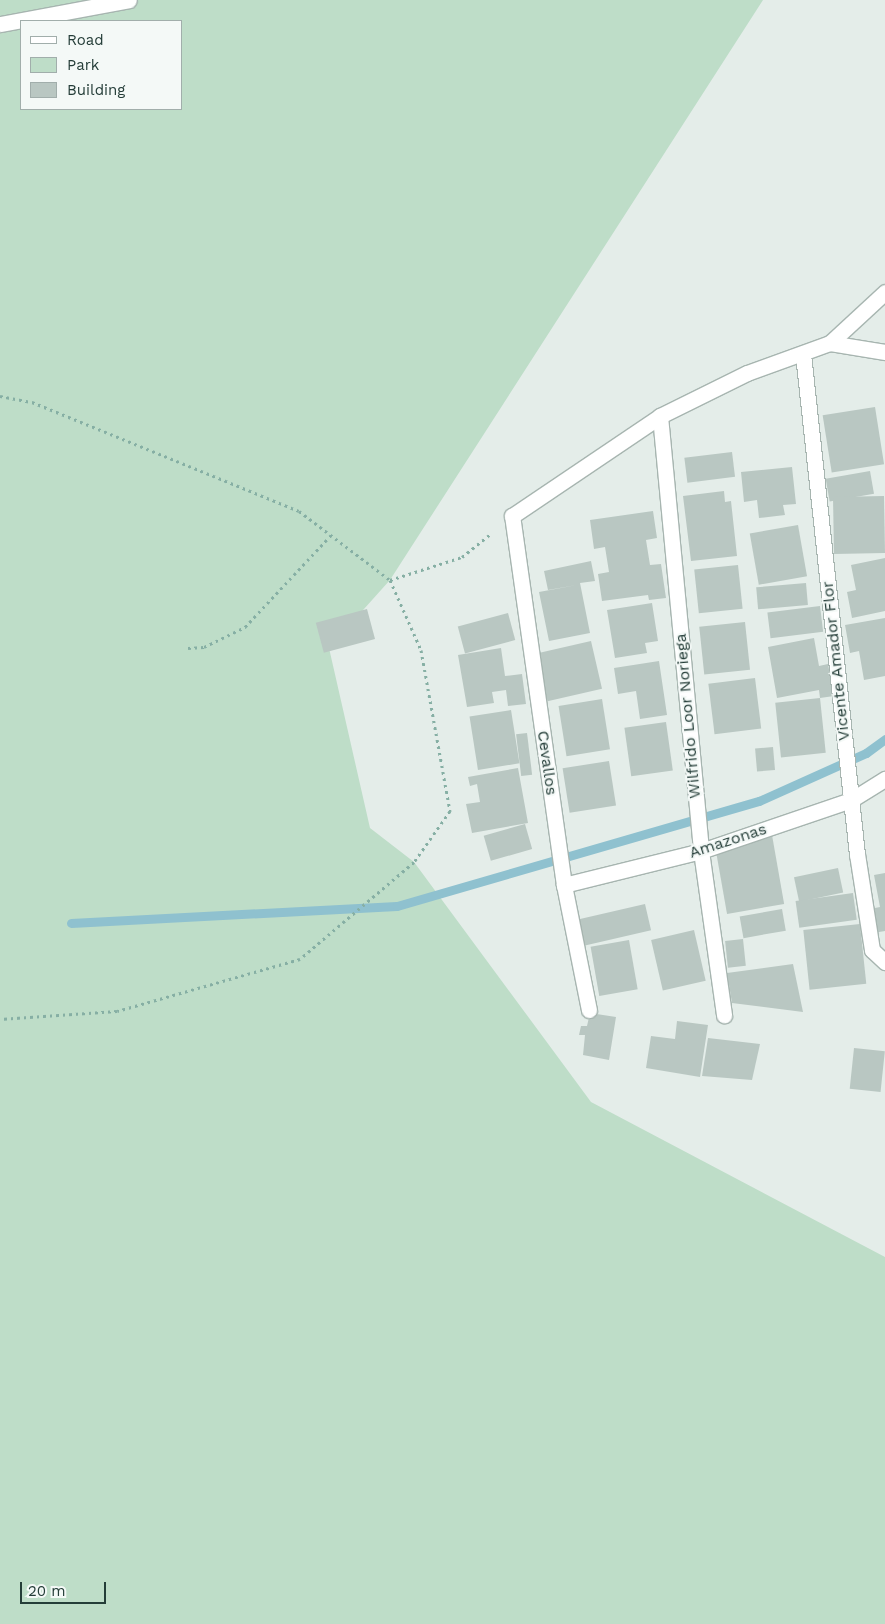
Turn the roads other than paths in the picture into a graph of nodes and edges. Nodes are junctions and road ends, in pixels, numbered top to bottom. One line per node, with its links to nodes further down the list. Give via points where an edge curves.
1 (127, 1): 3 (street)
2 (20, 20): 4 (street)
3 (22, 20)
4 (0, 24)
5 (885, 292): 6 (street)
6 (830, 343): 7 (street); 8 (street)
7 (885, 352)
8 (803, 354): 9 (street, via 747,373); 11 (street, Vicente Amador Flor)
9 (660, 416): 12 (street, Wilfrido Loor Noriega); 13 (street, Cevallos, via 512,516)
10 (885, 778): 11 (street, Amazonas)
11 (851, 800): 12 (street, Amazonas); 14 (street, Vicente Amador Flor, via 872,950)
12 (701, 851): 13 (street, Amazonas); 16 (street, Wilfrido Loor Noriega)
13 (564, 885): 15 (street, Cevallos)
14 (885, 962)
15 (589, 1010)
16 (724, 1015)

